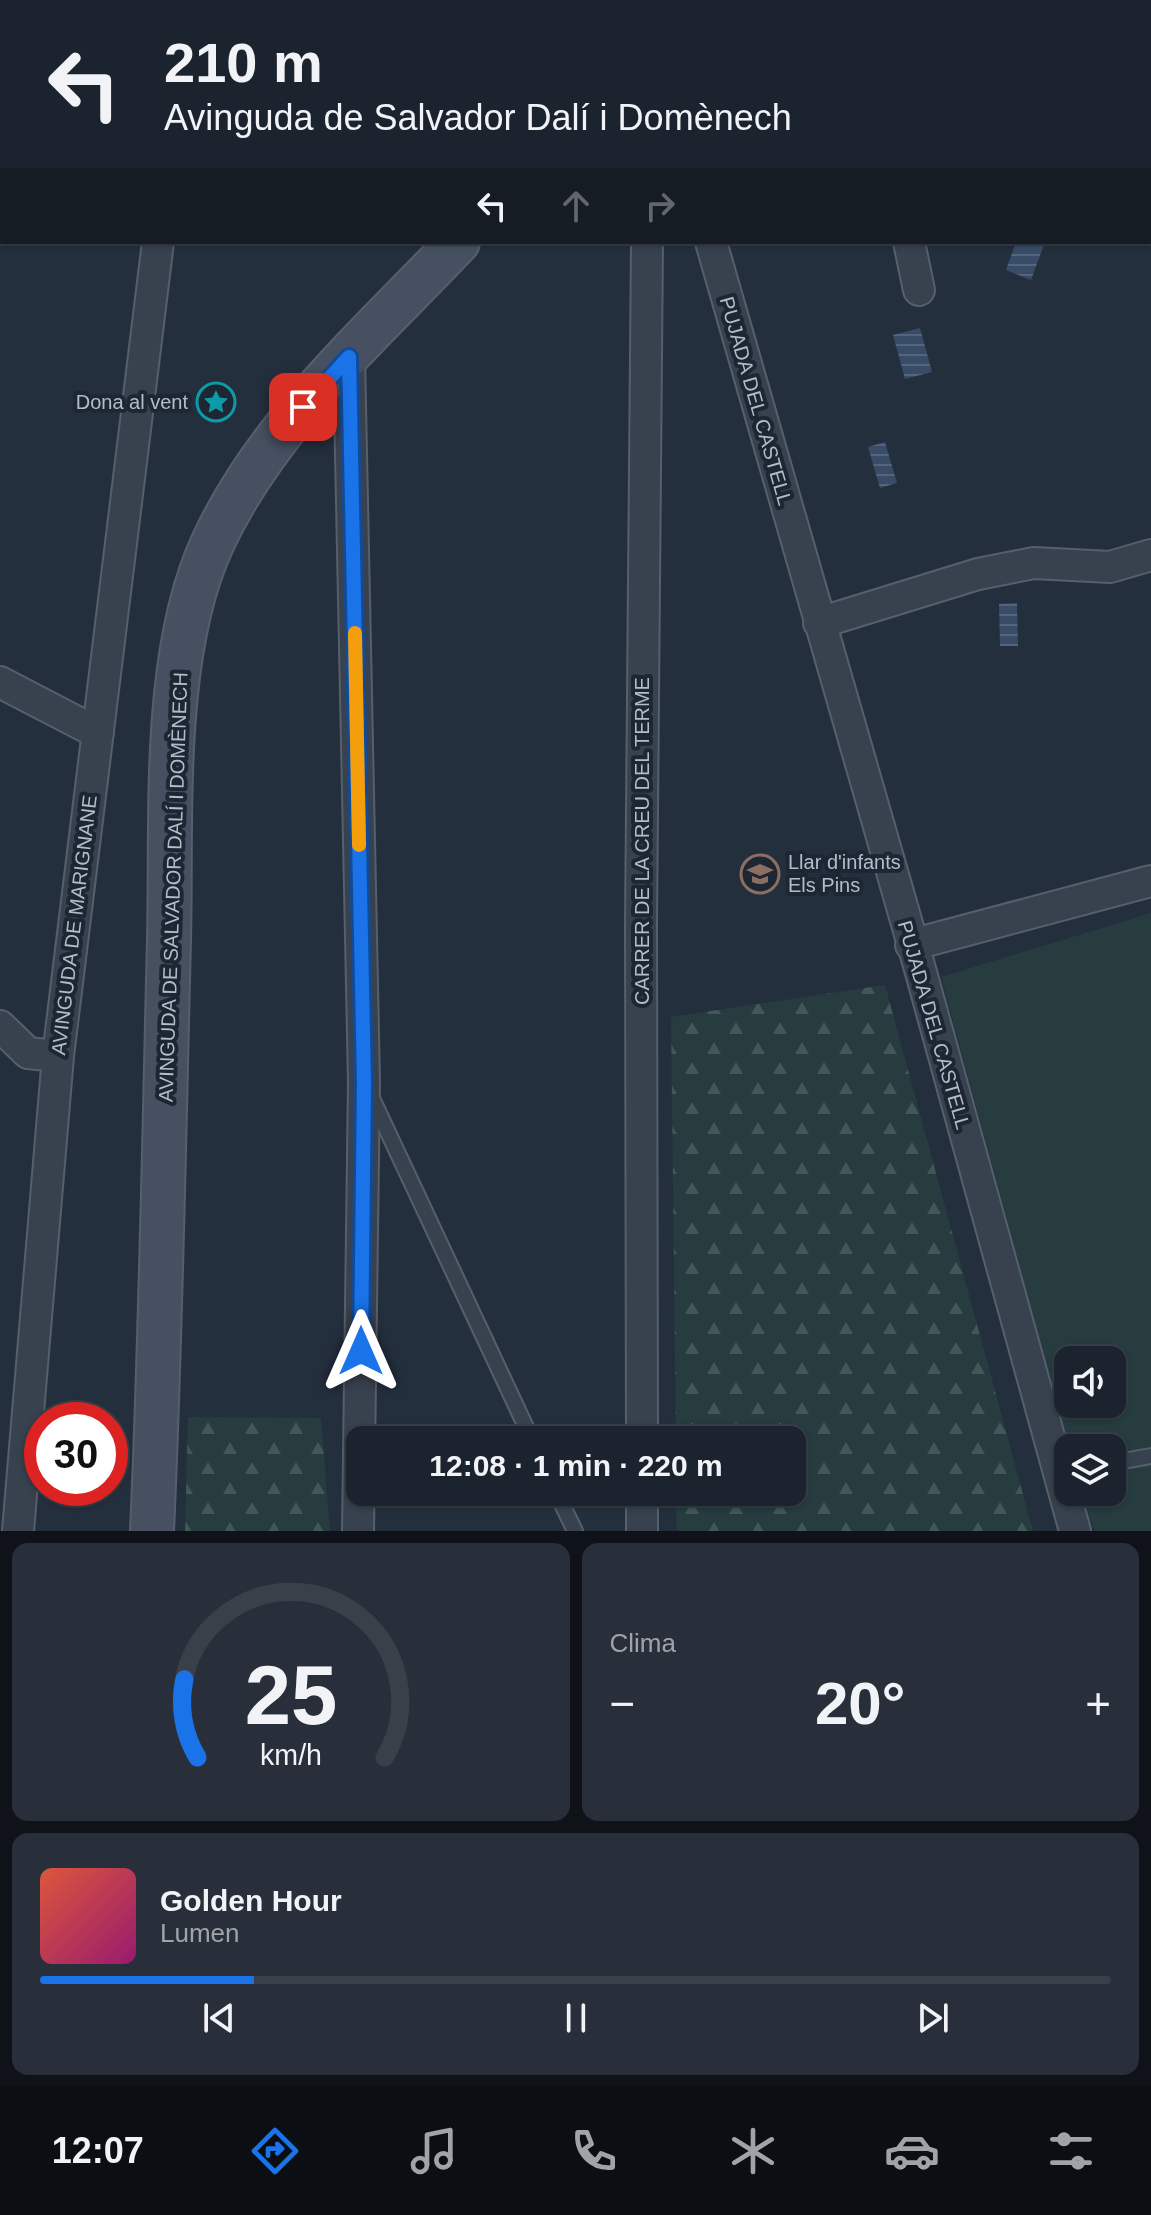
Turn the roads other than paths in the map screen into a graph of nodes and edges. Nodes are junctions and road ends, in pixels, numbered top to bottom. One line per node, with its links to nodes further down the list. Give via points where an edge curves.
1 (158, 244): 11 (street, AVINGUDA DE MARIGNANE)
2 (456, 244): 7 (main road, AVINGUDA DE SALVADOR DALÍ I DOMÈNECH)
3 (647, 244): 18 (street, CARRER DE LA CREU DEL TERME)
4 (712, 244): 9 (street, PUJADA DEL CASTELL)
5 (909, 244): 6 (street)
6 (919, 290)
7 (349, 357): 16 (street); 27 (main road, AVINGUDA DE SALVADOR DALÍ I DOMÈNECH, via 289,423 237,495 196,582 182,649 172,796)
8 (1151, 555): 9 (street, via 1110,567 1034,563 978,574)
9 (819, 623): 13 (street, PUJADA DEL CASTELL)
10 (0, 682): 11 (street)
11 (98, 733): 15 (street, AVINGUDA DE MARIGNANE)
12 (1151, 881): 13 (street)
13 (911, 945): 19 (street, PUJADA DEL CASTELL)
14 (0, 1026): 15 (street, via 28,1053)
15 (58, 1056): 22 (street, AVINGUDA DE MARIGNANE)
16 (364, 1082): 17 (lane); 28 (street)
17 (525, 1426)
18 (642, 1426)
19 (1054, 1438)
20 (1151, 1456): 21 (lane)
21 (1126, 1460)
22 (11, 1466): 26 (street, AVINGUDA DE MARIGNANE)
23 (563, 1506): 29 (lane)
24 (642, 1506): 30 (street)
25 (1070, 1506): 31 (street, PUJADA DEL CASTELL)
26 (12, 1526)
27 (152, 1531)
28 (358, 1531)
29 (575, 1531)
30 (642, 1531)
31 (1075, 1531)

